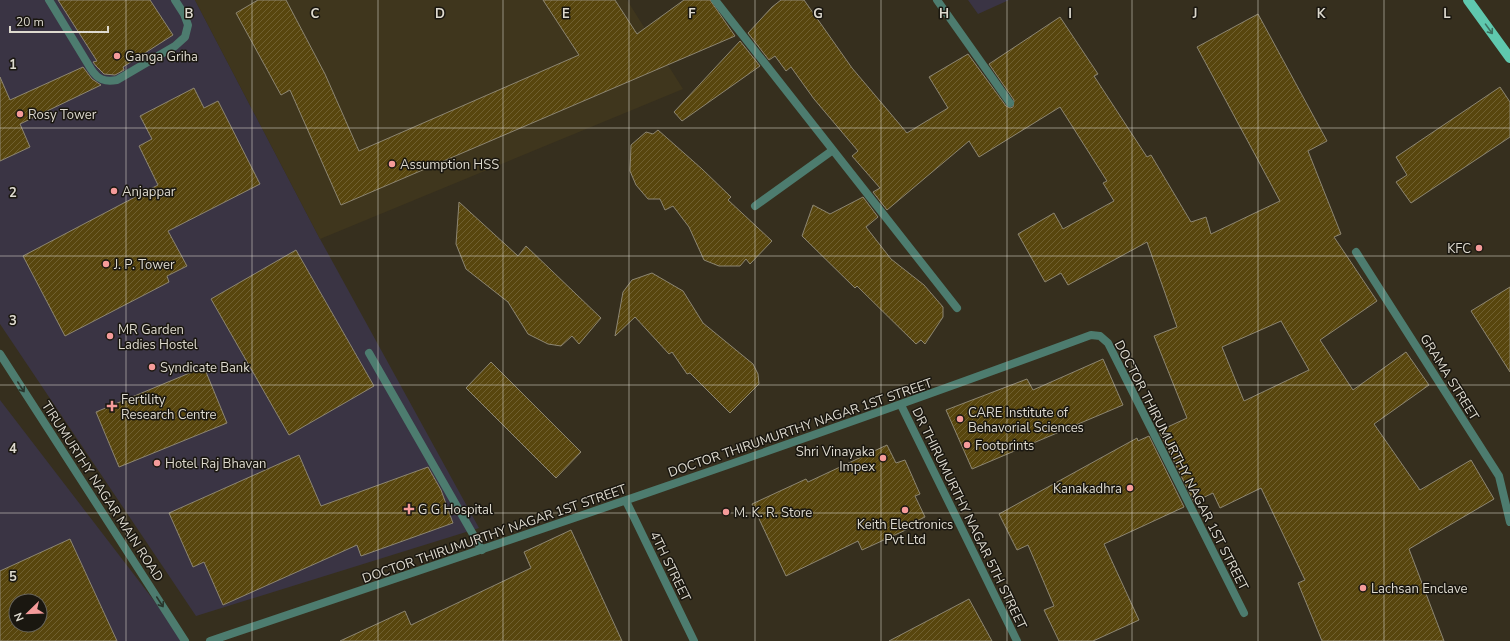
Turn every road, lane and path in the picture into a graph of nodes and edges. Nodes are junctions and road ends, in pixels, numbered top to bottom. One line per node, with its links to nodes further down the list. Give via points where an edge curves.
1 (49, 0): 2 (street, via 96,77 108,82 117,80 175,46 185,37 188,25)
2 (176, 0)
3 (715, 0): 8 (street)
4 (937, 0): 7 (street)
5 (1468, 0): 6 (main road, one-way to 6)
6 (1510, 58)
7 (1010, 103)
8 (833, 150): 9 (street); 11 (street)
9 (755, 206)
10 (1356, 252): 16 (street, GRAMA STREET, via 1499,476)
11 (957, 308)
12 (369, 353): 17 (street)
13 (0, 354): 19 (street, TIRUMURTHY NAGAR MAIN ROAD, one-way to 19)
14 (901, 405): 15 (street, DOCTOR THIRUMURTHY NAGAR 1ST STREET); 18 (street, DOCTOR THIRUMURTHY NAGAR 1ST STREET, via 1091,335 1100,336 1108,343); 22 (street, DR THIRUMURTHY NAGAR 5TH STREET)
15 (626, 501): 17 (street, DOCTOR THIRUMURTHY NAGAR 1ST STREET); 21 (street, 4TH STREET)
16 (1510, 522)
17 (482, 550): 20 (street, DOCTOR THIRUMURTHY NAGAR 1ST STREET)
18 (1244, 612)
19 (185, 641)
20 (210, 641)
21 (694, 641)
22 (1017, 641)

